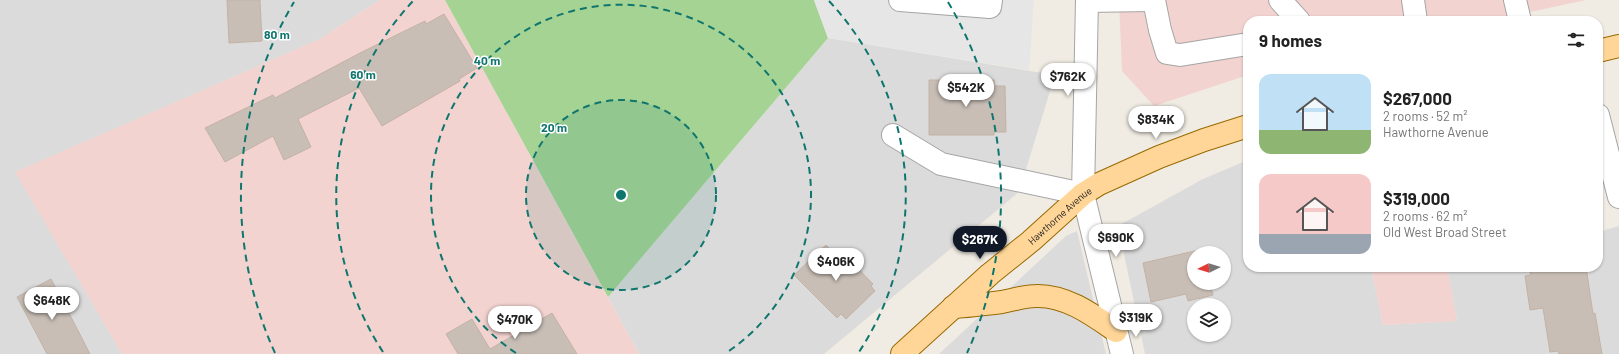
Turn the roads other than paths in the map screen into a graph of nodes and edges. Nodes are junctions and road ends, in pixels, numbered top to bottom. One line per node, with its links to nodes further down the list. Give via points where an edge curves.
1 (900, 0): 2 (street, via 990,7)
2 (991, 0)
3 (1087, 0): 4 (street); 19 (street)
4 (1151, 0)
5 (1154, 0): 12 (street, via 1167,53 1180,55)
6 (1280, 0): 9 (street)
7 (1413, 0): 10 (street)
8 (1515, 0): 11 (street)
9 (1294, 16)
10 (1415, 16)
11 (1519, 16)
12 (1243, 45)
13 (1619, 46): 14 (main road)
14 (1603, 50)
15 (1243, 128): 19 (main road, Hawthorne Avenue, via 1159,157)
16 (1603, 130): 18 (street)
17 (893, 135): 19 (street, via 941,164)
18 (1615, 166): 20 (street)
19 (1083, 194): 21 (main road, Hawthorne Avenue); 22 (street)
20 (1619, 197)
21 (954, 307): 22 (main road, via 1044,297 1084,309); 23 (main road, Hawthorne Avenue)
22 (1116, 331): 24 (street)
23 (902, 354)
24 (1122, 354)

